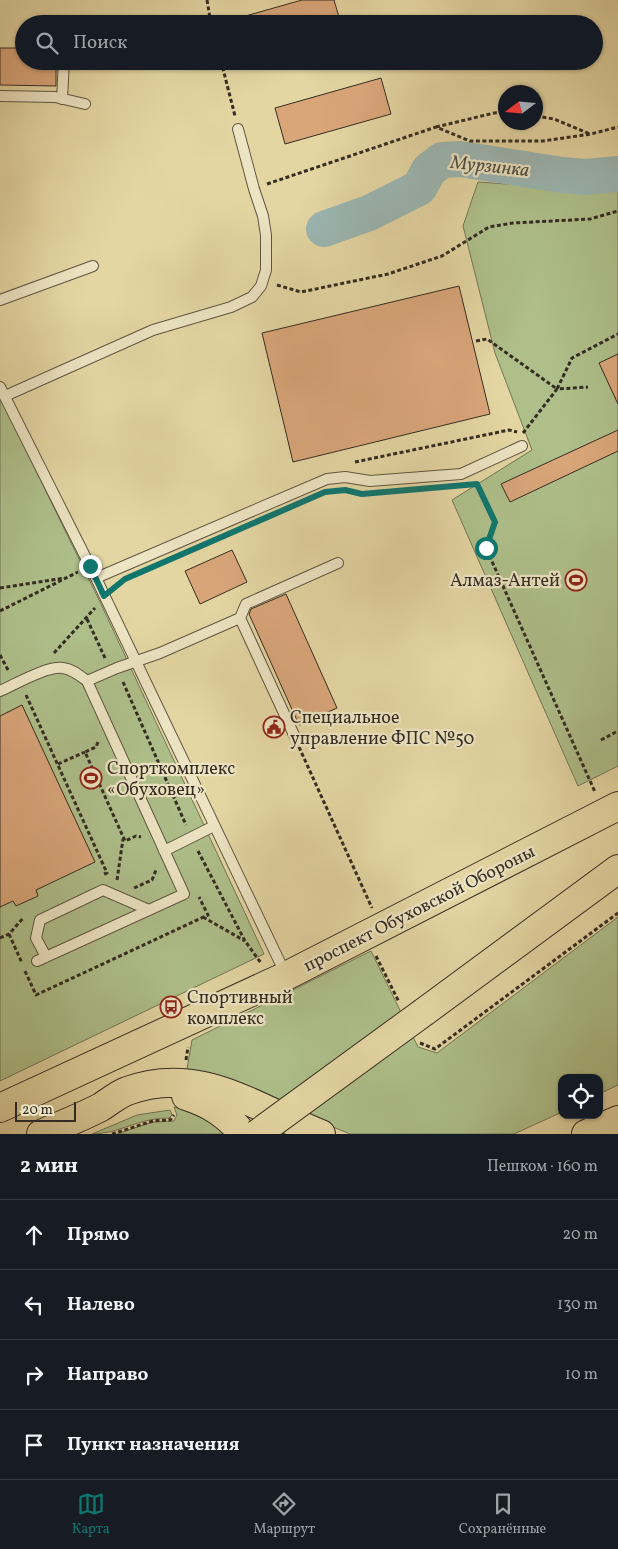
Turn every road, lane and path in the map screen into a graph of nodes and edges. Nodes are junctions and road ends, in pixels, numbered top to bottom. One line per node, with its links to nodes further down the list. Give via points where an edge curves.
1 (207, 0): 2 (path)
2 (210, 15)
3 (64, 70): 6 (lane)
4 (223, 70): 12 (path)
5 (0, 96): 6 (lane)
6 (62, 99): 7 (lane)
7 (85, 104)
8 (498, 112): 10 (path)
9 (543, 117): 13 (path)
10 (436, 127): 13 (path, via 470,141 543,141); 14 (path)
11 (618, 127): 13 (path)
12 (238, 129): 14 (lane)
13 (591, 134)
14 (254, 189): 17 (lane, via 263,216 267,253 261,286)
15 (618, 211): 17 (path, via 590,219 513,223 489,228 420,265 301,292 280,284)
16 (93, 266): 18 (lane)
17 (252, 297): 23 (lane, via 231,307 153,330)
18 (0, 300)
19 (618, 334): 22 (path, via 572,358)
20 (476, 341): 22 (path, via 487,339)
21 (588, 387): 22 (path)
22 (557, 389): 24 (path, via 523,432)
23 (2, 392): 30 (lane)
24 (522, 446): 25 (lane)
25 (483, 465): 26 (path, via 484,484); 30 (lane, via 461,474 370,481 345,477 327,479)
26 (477, 484): 27 (path); 51 (path, via 495,522 486,548)
27 (468, 485)
28 (338, 563): 33 (lane, via 246,604)
29 (68, 577): 31 (path)
30 (96, 578): 32 (lane)
31 (0, 588)
32 (104, 596): 34 (path); 36 (lane)
33 (240, 618): 36 (lane); 46 (lane)
34 (87, 619): 37 (path, via 107,663); 39 (path, via 47,660)
35 (0, 655): 38 (path)
36 (136, 662): 37 (lane); 52 (lane)
37 (117, 668): 40 (lane); 54 (path)
38 (8, 670)
39 (46, 671): 40 (lane, via 62,667); 41 (lane); 43 (path, via 46,684)
40 (87, 681): 56 (lane)
41 (20, 682): 42 (lane); 43 (path)
42 (0, 691)
43 (25, 693): 44 (path); 50 (path)
44 (17, 697)
45 (618, 731): 48 (path)
46 (294, 735): 66 (path)
47 (98, 740): 49 (path, via 96,747)
48 (601, 740)
49 (84, 752): 50 (path); 53 (path)
50 (58, 764): 59 (path)
51 (608, 801): 72 (main road, проспект Обуховской Обороны)
52 (214, 826): 54 (lane); 72 (lane)
53 (124, 838): 55 (path, via 125,841 136,836); 61 (path)
54 (192, 838): 56 (lane); 71 (path)
55 (144, 840)
56 (164, 851): 65 (lane, via 184,894)
57 (154, 863): 64 (path, via 156,870 152,880)
58 (618, 869): 69 (main road)
59 (107, 873): 60 (path); 61 (path)
60 (99, 877)
61 (117, 881): 62 (path)
62 (123, 885)
63 (618, 888): 69 (main road, via 588,908)
64 (129, 890)
65 (149, 910): 65 (lane, via 41,959 36,938 40,920 103,890)
66 (374, 912)
67 (26, 915): 70 (path, via 9,934)
68 (203, 917): 71 (path)
69 (540, 927): 82 (main road, bridge)
70 (0, 938)
71 (245, 941): 72 (path)
72 (275, 972): 76 (main road, проспект Обуховской Обороны)
73 (190, 1039): 74 (path)
74 (185, 1067)
75 (101, 1107): 79 (main road); 81 (main road, via 164,1096 186,1096 208,1103 228,1116); 83 (main road, via 124,1092 150,1083 178,1081 213,1087)
76 (0, 1108)
77 (171, 1109): 80 (path, via 174,1117 170,1120 152,1121)
78 (618, 1120): 84 (main road)
79 (41, 1134)
80 (112, 1134)
81 (243, 1134)
82 (256, 1134)
83 (321, 1134)
84 (586, 1134)

